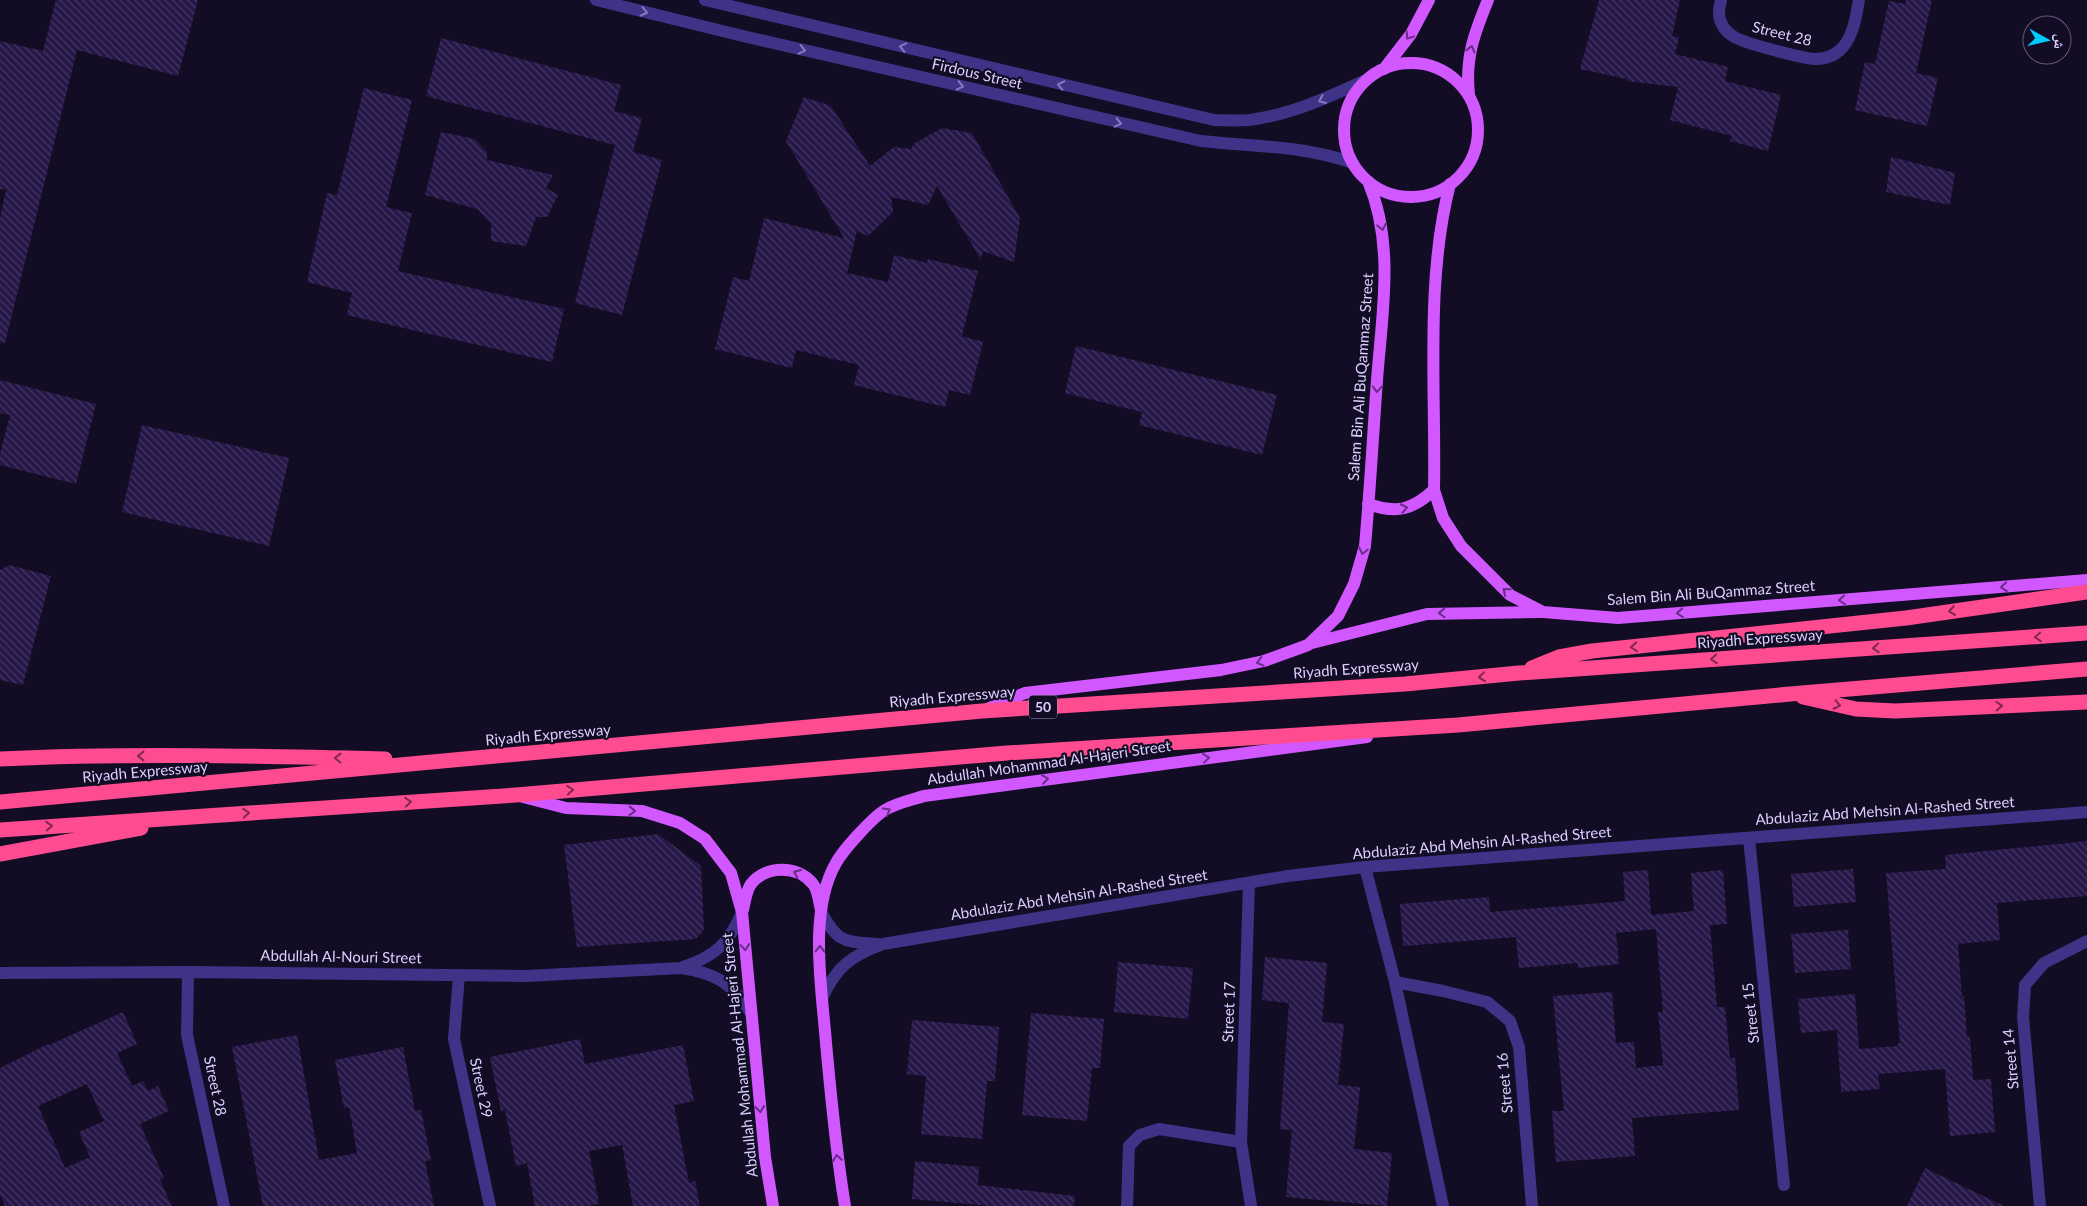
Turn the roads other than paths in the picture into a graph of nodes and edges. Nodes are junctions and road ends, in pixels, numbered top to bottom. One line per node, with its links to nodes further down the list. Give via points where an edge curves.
1 (596, 0): 10 (street, Firdous Street, one-way to 10, via 1201,141 1292,147)
2 (705, 0): 8 (street, Firdous Street, one-way to 2, via 1290,111 1255,120 1214,120)
3 (1429, 0): 7 (main road, one-way to 7, via 1411,34)
4 (1488, 0): 9 (main road, one-way to 4, via 1466,72 1469,56)
5 (1721, 0): 6 (street, Street 28, via 1718,12 1723,27 1739,40 1814,59 1832,56 1849,39)
6 (1859, 0)
7 (1384, 68): 8 (main road); 9 (main road, via 1408,63 1432,66 1454,78)
8 (1366, 80): 10 (main road, via 1356,92 1345,119 1344,134)
9 (1469, 97): 12 (main road, via 1478,126 1475,147 1467,166)
10 (1353, 163): 11 (main road)
11 (1368, 181): 12 (main road, via 1380,189 1408,197 1423,196); 14 (main road, Salem Bin Ali BuQammaz Street, one-way to 14, via 1383,233 1385,290)
12 (1450, 184): 13 (main road, Salem Bin Ali BuQammaz Street, via 1443,211 1436,274)
13 (1434, 490): 14 (main road, one-way to 13, via 1386,510 1404,509 1421,502); 17 (main road, Salem Bin Ali BuQammaz Street, one-way to 13, via 1510,595 1461,546 1443,518)
14 (1368, 504): 19 (main road, Salem Bin Ali BuQammaz Street, one-way to 19, via 1365,546 1354,584 1338,616)
15 (2087, 580): 17 (main road, Salem Bin Ali BuQammaz Street, one-way to 17, via 1618,618)
16 (2087, 592): 21 (highway, one-way to 21, via 1906,618 1592,651 1559,657)
17 (1543, 612): 19 (main road, one-way to 19, via 1427,614)
18 (2087, 633): 21 (highway, Riyadh Expressway / 50, one-way to 21)
19 (1308, 645): 24 (main road, Salem Bin Ali BuQammaz Street, one-way to 24, via 1264,661 1221,670 1025,693)
20 (2087, 670): 22 (highway)
21 (1519, 673): 24 (highway, Riyadh Expressway / 50, one-way to 24, via 1405,684)
22 (1790, 694): 23 (highway, one-way to 23, via 1856,709 1895,711); 25 (highway)
23 (2087, 702)
24 (982, 711): 27 (highway, Riyadh Expressway / 50)
25 (1458, 725): 28 (highway, one-way to 25, via 1007,753); 38 (main road, Abdullah Mohammad Al-Hajeri Street, one-way to 25, via 836,863 855,839 885,810 924,796)
26 (0, 759): 27 (highway, one-way to 26, via 247,756)
27 (457, 761): 29 (highway, Riyadh Expressway / 50)
28 (516, 795): 31 (highway, one-way to 28); 37 (main road, Abdullah Mohammad Al-Hajeri Street, one-way to 37, via 566,808 642,812 680,822 705,839 731,873)
29 (0, 802)
30 (2087, 812): 33 (street, Abdulaziz Abd Mehsin Al-Rashed Street)
31 (213, 816): 32 (highway, one-way to 31); 34 (highway)
32 (0, 830)
33 (1749, 838): 35 (street, Abdulaziz Abd Mehsin Al-Rashed Street); 49 (street, Street 15)
34 (0, 854)
35 (1365, 868): 36 (street, Abdulaziz Abd Mehsin Al-Rashed Street); 45 (street)
36 (1249, 883): 40 (street, Abdulaziz Abd Mehsin Al-Rashed Street); 48 (street, Street 17)
37 (742, 912): 38 (main road, one-way to 37, via 814,885 803,875 782,870 762,875 751,884); 41 (street, Abdullah Al-Nouri Street, via 734,932 720,948 702,961); 47 (main road, Abdullah Mohammad Al-Hajeri Street, one-way to 47)
38 (822, 912): 40 (street, Abdulaziz Abd Mehsin Al-Rashed Street, via 833,933 843,940); 46 (main road, Abdullah Mohammad Al-Hajeri Street, one-way to 38)
39 (2087, 941): 58 (street, Street 14, via 2044,963 2026,985 2023,1017)
40 (884, 944): 46 (street, Abdulaziz Abd Mehsin Al-Rashed Street, via 846,961 831,978)
41 (681, 968): 44 (street, Abdullah Al-Nouri Street, via 526,976); 47 (street, Abdullah Al-Nouri Street, via 703,971 722,980 739,995)
42 (188, 972): 43 (street, Abdullah Al-Nouri Street); 44 (street, Abdullah Al-Nouri Street); 50 (street, Street 28, via 187,1035)
43 (0, 973)
44 (458, 975): 51 (street, Street 29, via 454,1039)
45 (1395, 982): 56 (street); 57 (street, Street 16, via 1487,1002 1510,1021 1519,1047)
46 (822, 998): 53 (main road, Abdullah Mohammad Al-Hajeri Street, one-way to 46, via 835,1143)
47 (751, 1013): 52 (main road, Abdullah Mohammad Al-Hajeri Street, one-way to 52)
48 (1241, 1142): 54 (street, via 1159,1129 1140,1135 1129,1146); 55 (street, Street 17)
49 (1784, 1185)
50 (224, 1206)
51 (490, 1206)
52 (773, 1206)
53 (845, 1206)
54 (1127, 1206)
55 (1251, 1206)
56 (1443, 1206)
57 (1532, 1206)
58 (2040, 1206)

